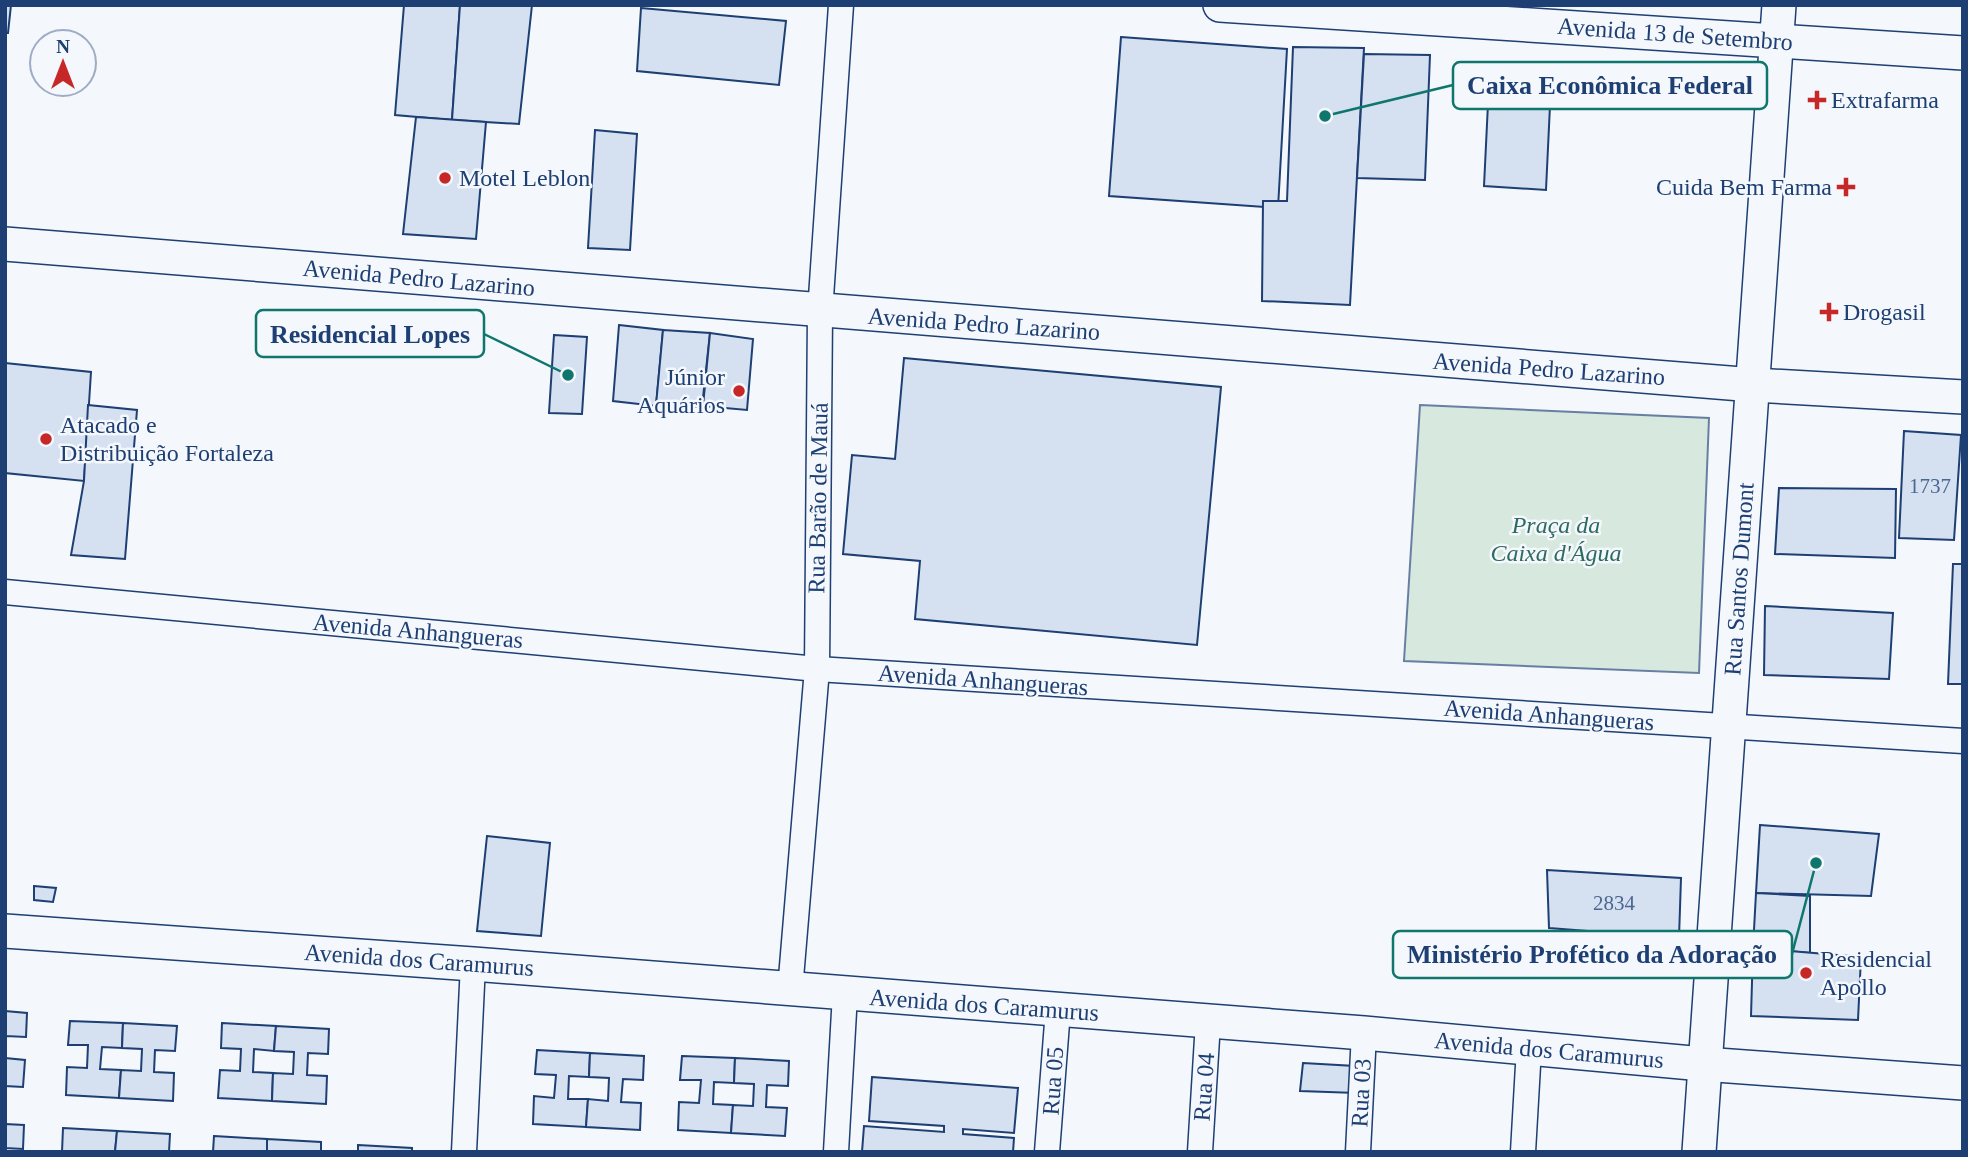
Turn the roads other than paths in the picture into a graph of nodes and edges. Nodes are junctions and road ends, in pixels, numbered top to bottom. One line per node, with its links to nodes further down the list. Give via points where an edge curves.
1 (841, 5): 7 (street, Rua Barão de Mauá)
2 (1220, 5): 4 (main road, Avenida 13 de Setembro)
3 (1779, 5): 4 (main road, Rua Santos Dumont)
4 (1776, 40): 5 (main road, Avenida 13 de Setembro); 8 (main road, Rua Santos Dumont)
5 (1963, 53)
6 (5, 244): 7 (main road, Avenida Pedro Lazarino)
7 (820, 312): 8 (main road, Avenida Pedro Lazarino); 11 (street, Rua Barão de Mauá)
8 (1754, 385): 9 (main road, Avenida Pedro Lazarino); 12 (main road, Rua Santos Dumont)
9 (1963, 397)
10 (5, 592): 11 (street, Avenida Anhangueras)
11 (817, 669): 12 (street, Avenida Anhangueras); 16 (street, Rua Barão de Mauá)
12 (1728, 727): 13 (street, Avenida Anhangueras); 22 (main road, Rua Santos Dumont)
13 (1963, 741)
14 (5, 931): 15 (main road, Avenida dos Caramurus)
15 (473, 964): 16 (main road, Avenida dos Caramurus); 24 (street)
16 (790, 990): 17 (main road, Avenida dos Caramurus)
17 (845, 994): 18 (main road, Avenida dos Caramurus); 25 (street)
18 (1058, 1010): 19 (main road, Avenida dos Caramurus); 26 (street, Rua 05)
19 (1208, 1022): 20 (main road, Avenida dos Caramurus); 27 (street, Rua 04)
20 (1364, 1034): 21 (main road, Avenida dos Caramurus); 28 (street, Rua 03)
21 (1530, 1048): 22 (main road, Avenida dos Caramurus); 29 (street)
22 (1703, 1065): 23 (main road, Avenida dos Caramurus); 30 (main road, Rua Santos Dumont)
23 (1963, 1083)
24 (464, 1152)
25 (836, 1152)
26 (1047, 1152)
27 (1200, 1152)
28 (1358, 1152)
29 (1523, 1152)
30 (1699, 1152)

